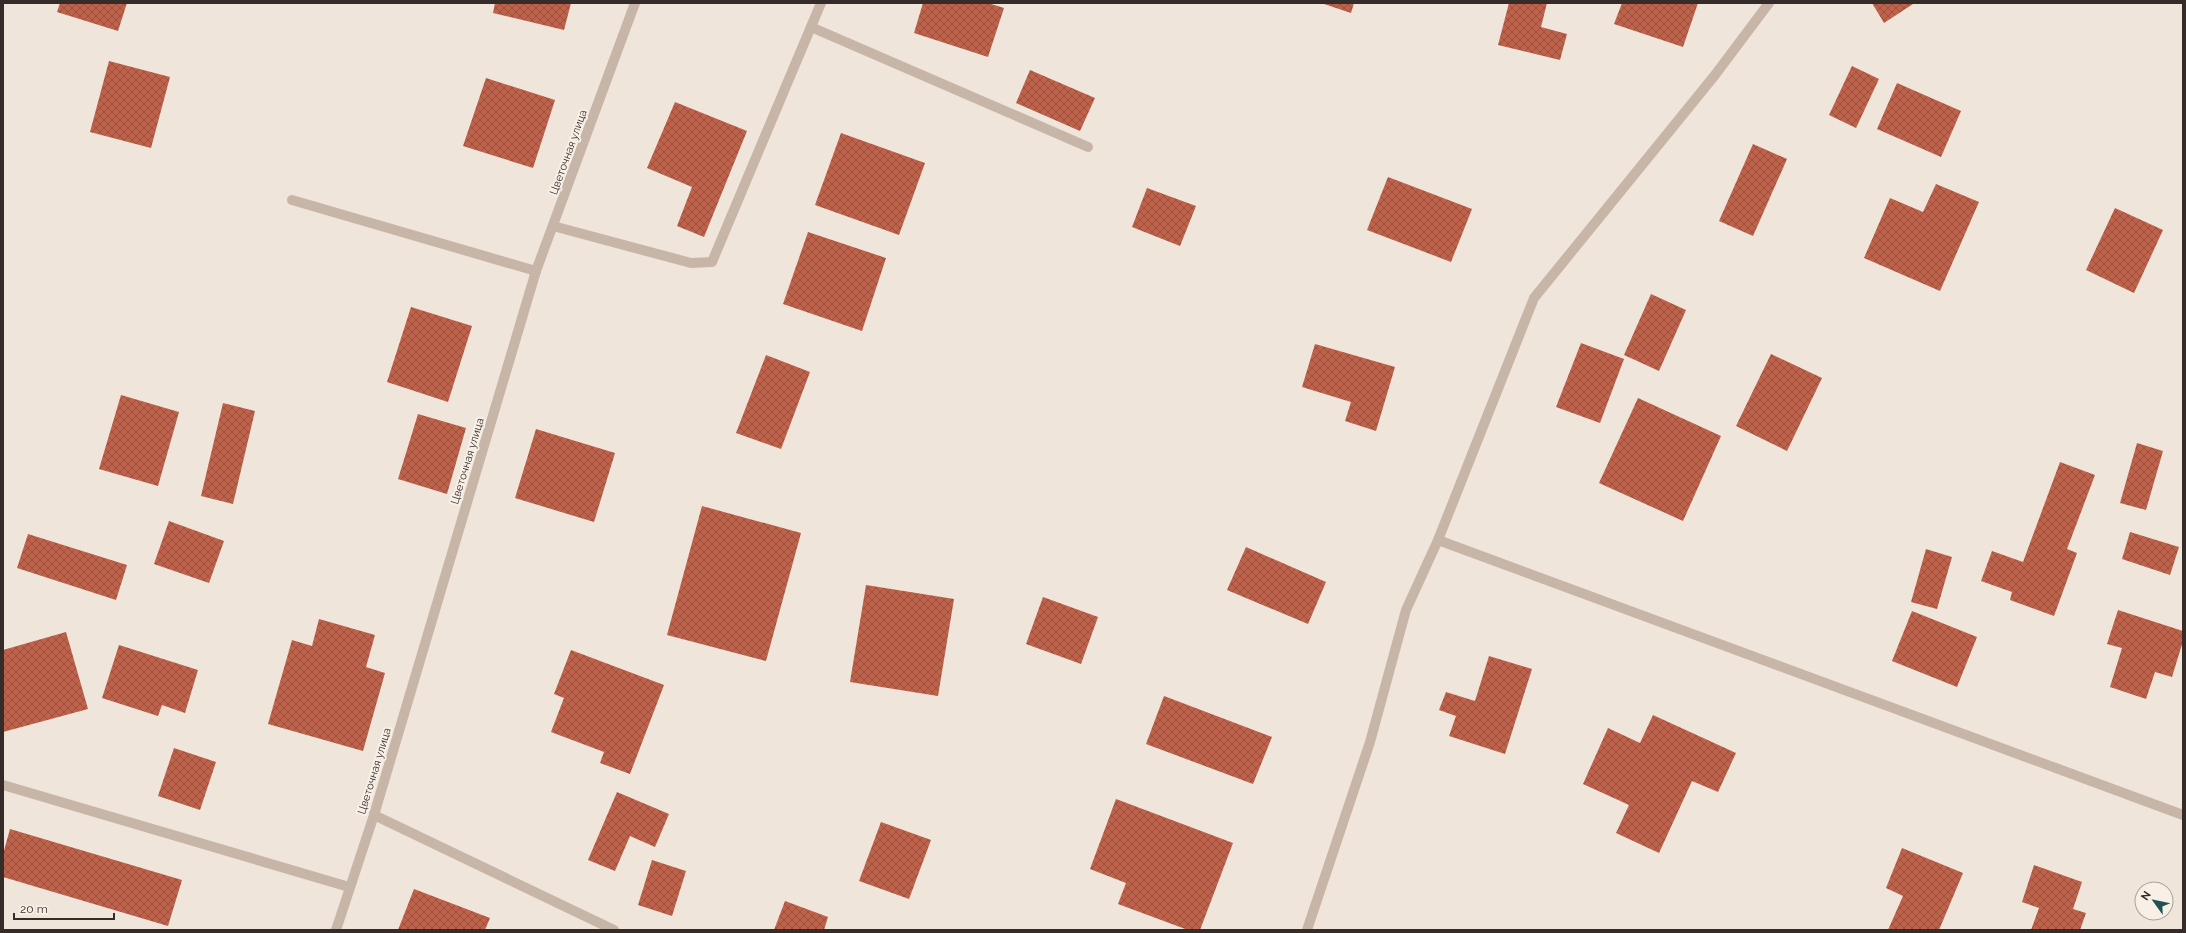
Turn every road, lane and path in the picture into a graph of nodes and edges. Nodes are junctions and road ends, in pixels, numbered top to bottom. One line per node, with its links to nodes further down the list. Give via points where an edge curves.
1 (635, 3): 7 (lane, Цветочная улица)
2 (821, 3): 4 (lane)
3 (1769, 3): 9 (lane, via 1715,75 1534,298)
4 (811, 27): 5 (lane); 7 (lane, via 712,262 691,263)
5 (1088, 147)
6 (292, 200): 8 (lane)
7 (553, 226): 8 (lane, Цветочная улица)
8 (536, 271): 11 (lane, Цветочная улица)
9 (1438, 540): 12 (lane); 16 (lane, via 1406,610 1370,742)
10 (3, 785): 13 (lane)
11 (374, 815): 13 (lane, Цветочная улица); 15 (lane)
12 (2183, 815)
13 (349, 887): 14 (lane, Цветочная улица)
14 (336, 930)
15 (614, 930)
16 (1307, 930)

